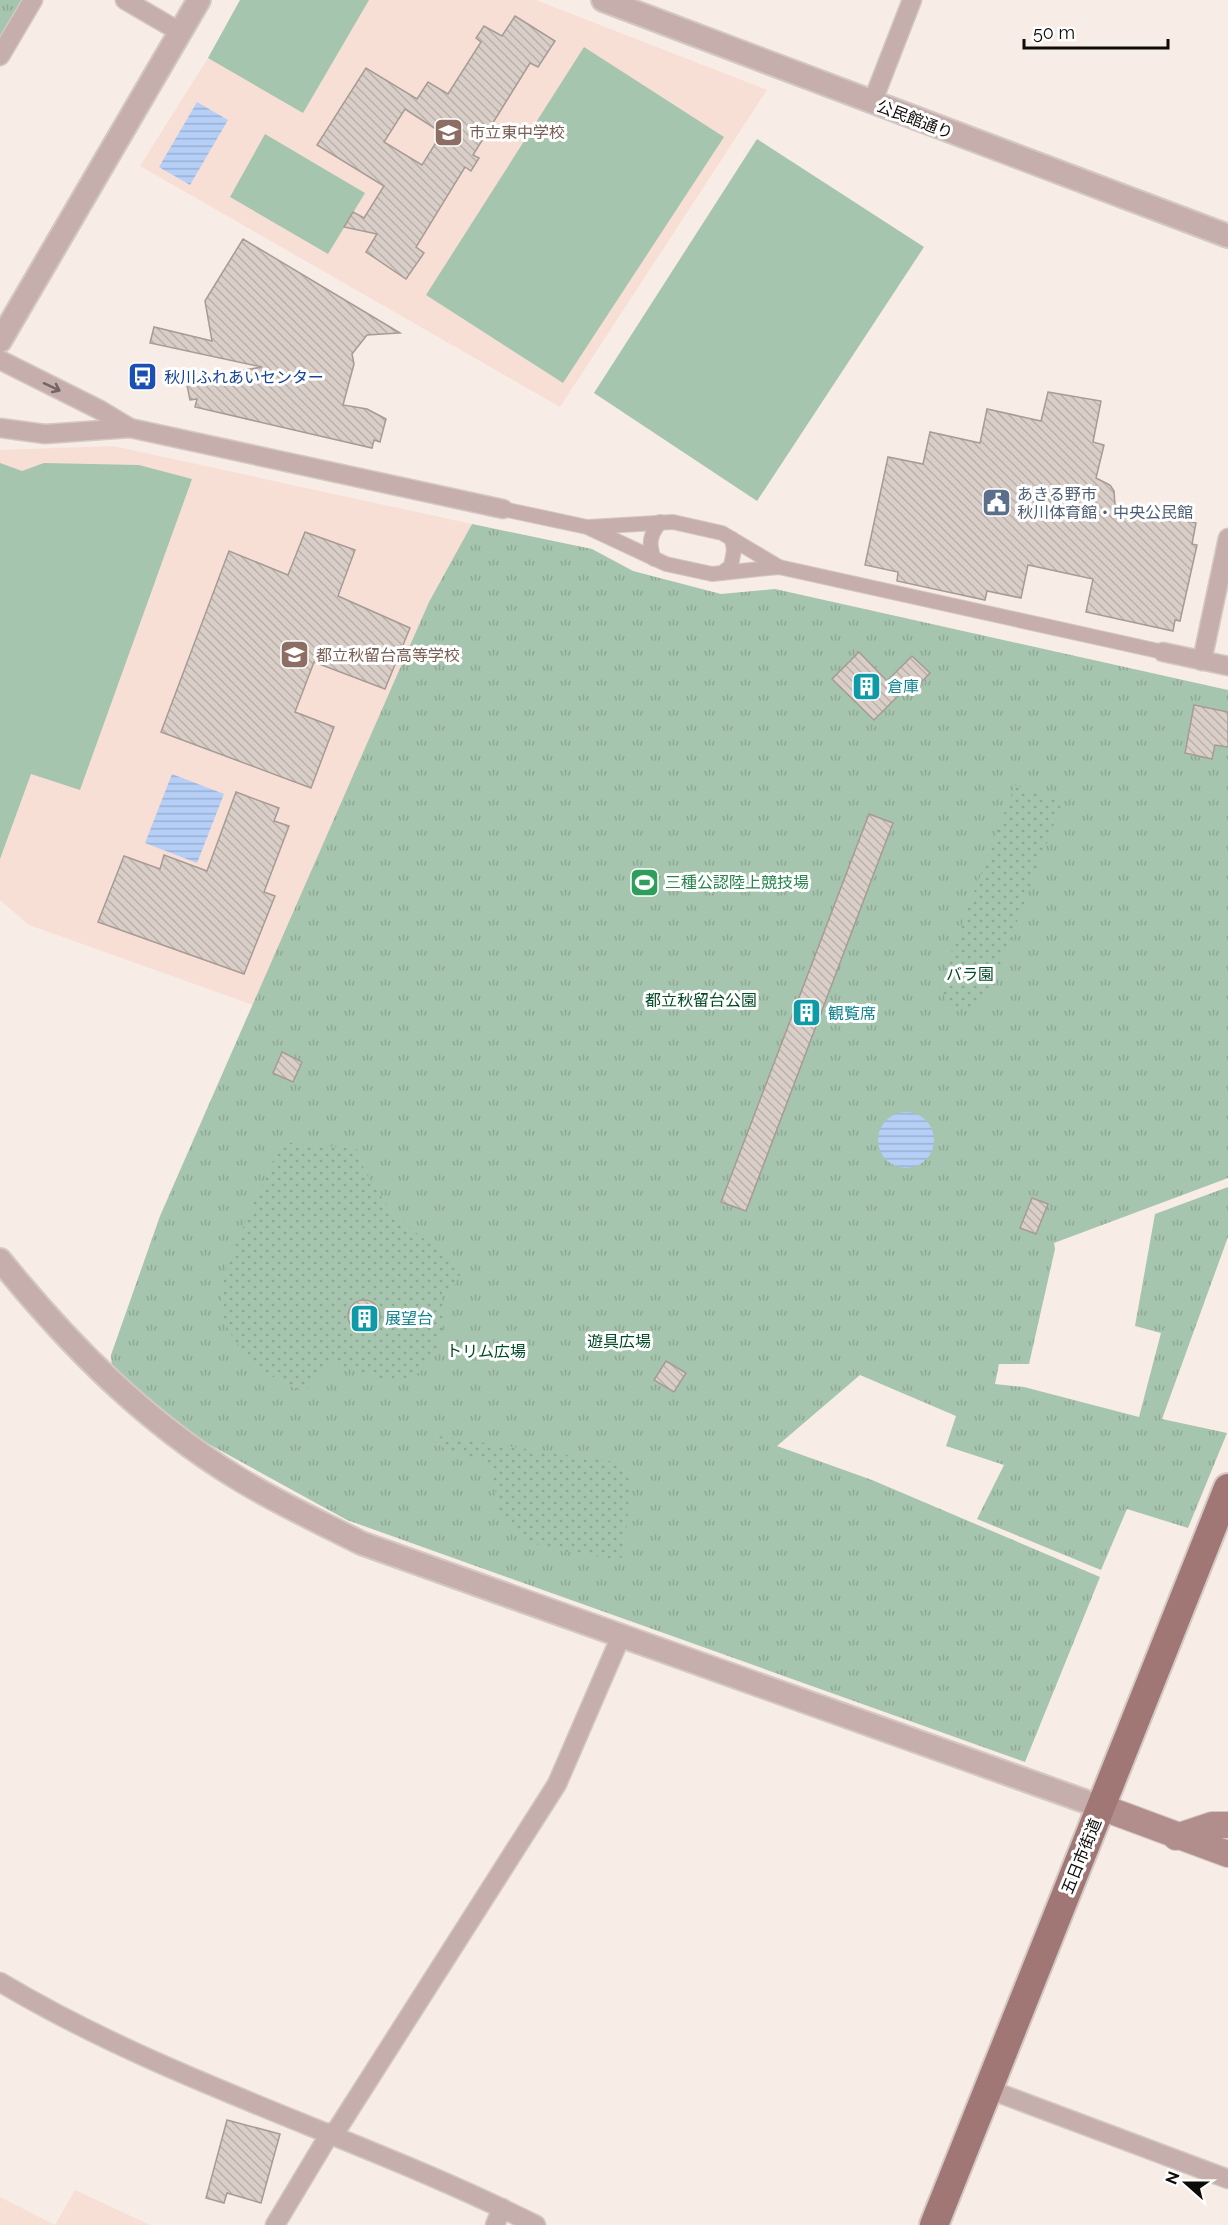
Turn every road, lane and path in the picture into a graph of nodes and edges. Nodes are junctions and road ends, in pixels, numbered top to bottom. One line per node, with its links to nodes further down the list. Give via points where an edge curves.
1 (33, 0): 7 (street)
2 (124, 0): 6 (street)
3 (199, 0): 6 (street)
4 (603, 0): 8 (street, 公民館通り)
5 (912, 0): 8 (street)
6 (180, 32): 10 (street)
7 (0, 56)
8 (872, 103): 9 (street, 公民館通り)
9 (1228, 236)
10 (0, 341)
11 (0, 360): 13 (street, one-way to 13)
12 (0, 428): 13 (street, via 45,434)
13 (130, 428): 14 (street)
14 (503, 509): 16 (street)
15 (660, 522): 16 (street); 18 (street, via 722,533); 19 (street, via 651,533 649,546)
16 (587, 527): 19 (street)
17 (1228, 538): 23 (street)
18 (732, 539): 20 (street); 21 (street, via 731,566)
19 (654, 559): 21 (street)
20 (778, 567): 21 (street); 22 (street)
21 (722, 573)
22 (1163, 652): 23 (street)
23 (1202, 661): 24 (street)
24 (1228, 666)
25 (0, 1260): 28 (street, via 47,1318 104,1376 165,1429 237,1479 361,1542)
26 (1228, 1488): 27 (main road, 五日市街道)
27 (1221, 1527): 29 (main road, 五日市街道)
28 (621, 1636): 29 (street); 35 (street, via 558,1784 338,2128)
29 (1101, 1807): 31 (main road); 34 (main road, 五日市街道)
30 (1228, 1825): 31 (main road, via 1212,1825)
31 (1176, 1837): 32 (main road)
32 (1228, 1854)
33 (0, 1982): 35 (street, via 43,2008)
34 (988, 2089): 36 (street); 40 (main road, 五日市街道)
35 (329, 2135): 37 (street); 38 (street)
36 (1228, 2179)
37 (498, 2216): 39 (street)
38 (275, 2225)
39 (536, 2225)
40 (934, 2225)

